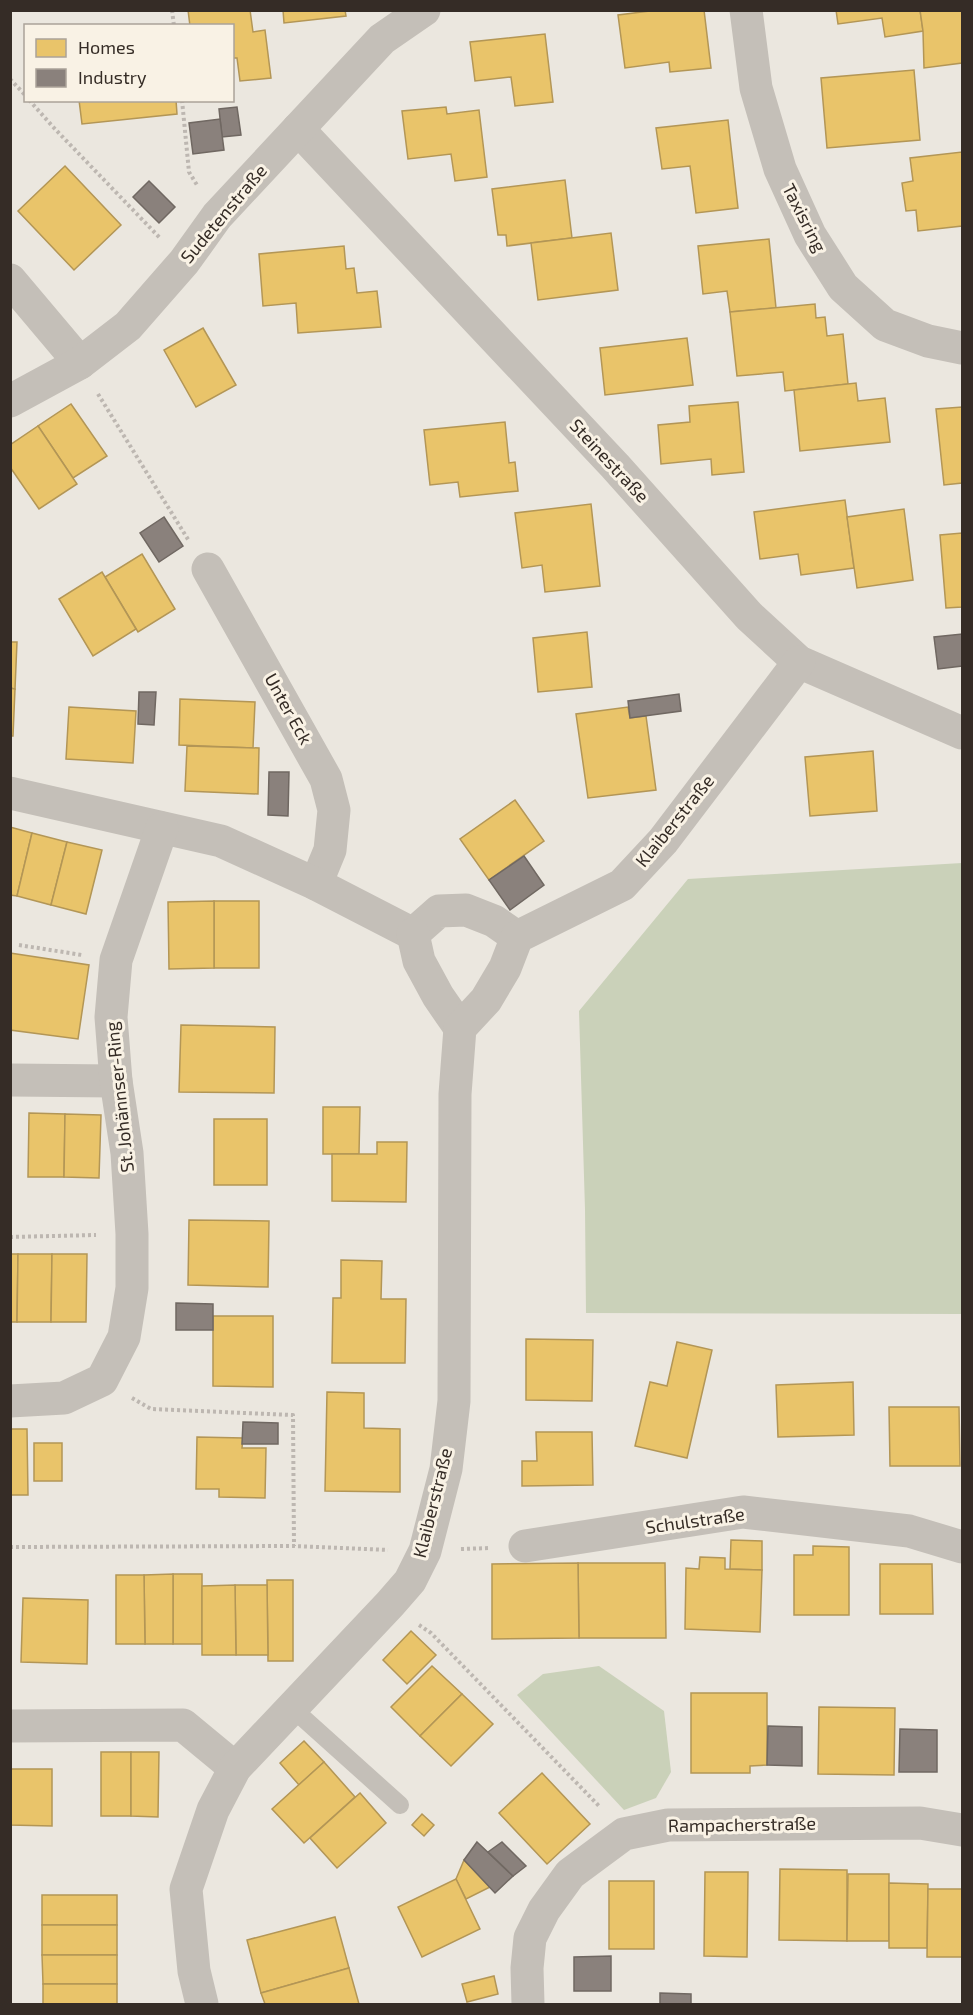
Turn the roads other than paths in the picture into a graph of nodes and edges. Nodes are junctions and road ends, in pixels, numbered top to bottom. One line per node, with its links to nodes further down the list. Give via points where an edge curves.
1 (424, 10): 3 (street, Sudetenstraße, via 382,39)
2 (746, 10): 5 (street, Taxisring, via 756,88 780,169 810,236 843,287 885,325 928,341)
3 (298, 129): 6 (street, Sudetenstraße, via 217,216 184,262 128,326); 9 (street, Steinestraße, via 615,466 749,616)
4 (10, 280): 6 (street)
5 (963, 348)
6 (80, 363): 7 (street, Sudetenstraße)
7 (10, 401)
8 (208, 569): 13 (street, Unter Eck, via 326,779 334,810 330,850)
9 (799, 662): 10 (street, Steinestraße); 15 (street, Klaiberstraße, via 663,841 622,885)
10 (963, 733)
11 (10, 793): 12 (street)
12 (162, 828): 13 (street, via 221,841); 18 (street, St. Johännser-Ring, via 116,960 111,1017)
13 (316, 884): 14 (street)
14 (413, 934): 15 (street, via 439,911 466,910 494,921); 16 (street, via 419,961)
15 (517, 937): 16 (street, via 505,968 486,999)
16 (460, 1028): 22 (street, Klaiberstraße, via 454,1094 454,1401 446,1469 425,1551 410,1581)
17 (10, 1080): 18 (street)
18 (116, 1081): 19 (street, St. Johännser-Ring, via 127,1153 132,1234 132,1288 124,1337 102,1380 64,1398)
19 (10, 1401)
20 (525, 1546): 21 (street, Schulstraße, via 743,1512 909,1532)
21 (963, 1547)
22 (292, 1708): 24 (street, Klaiberstraße); 25 (lane)
23 (10, 1726): 24 (street, via 183,1725)
24 (235, 1768): 27 (street, Klaiberstraße, via 213,1810 186,1889)
25 (400, 1805)
26 (963, 1830): 28 (street, Rampacherstraße, via 920,1822 691,1824 624,1834 570,1874 544,1910 530,1938 526,1968)
27 (201, 2004)
28 (528, 2004)

